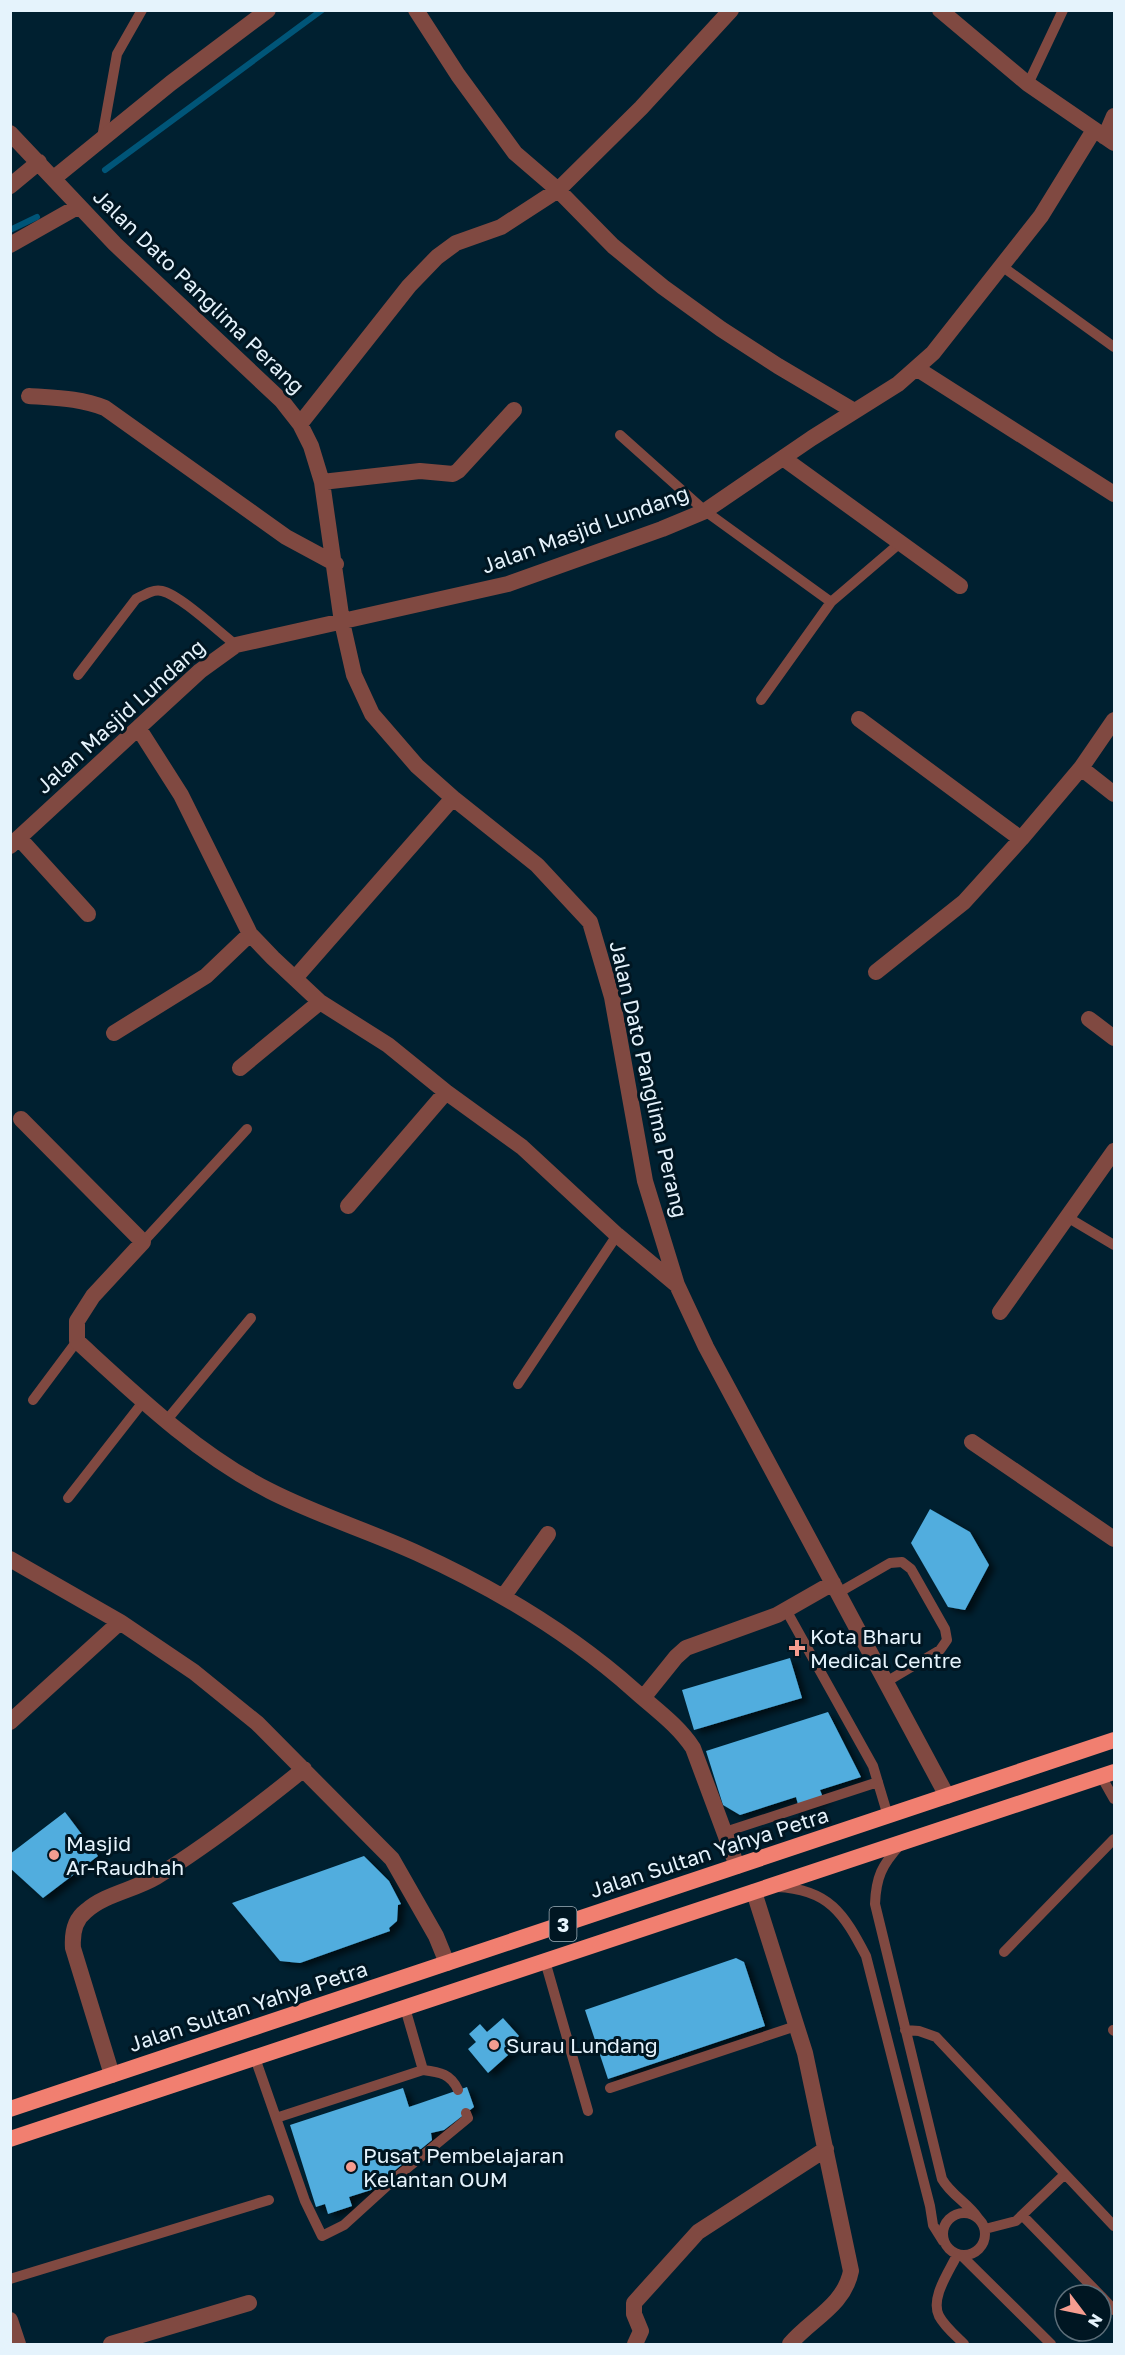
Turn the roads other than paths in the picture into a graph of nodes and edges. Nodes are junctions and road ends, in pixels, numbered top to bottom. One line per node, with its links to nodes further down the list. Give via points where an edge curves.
1 (142, 10): 11 (lane, via 117,54)
2 (268, 10): 11 (street)
3 (416, 10): 15 (street, via 515,153)
4 (731, 10): 15 (street, via 641,108)
5 (939, 10): 7 (street)
6 (1063, 10): 7 (lane)
7 (1028, 84): 10 (street)
8 (1114, 116): 10 (street, Jalan Masjid Lundang)
9 (10, 133): 12 (street, Jalan Dato Panglima Perang)
10 (1105, 137): 18 (street, Jalan Masjid Lundang, via 1060,188)
11 (102, 138): 13 (street)
12 (39, 162): 13 (street, Jalan Dato Panglima Perang); 14 (street)
13 (54, 178): 16 (street, Jalan Dato Panglima Perang)
14 (10, 186)
15 (558, 190): 23 (street, via 613,246 663,287 730,335); 24 (street, via 501,227 456,243 437,257 409,286)
16 (80, 206): 17 (street); 24 (street, Jalan Dato Panglima Perang, via 123,252 282,400)
17 (10, 245)
18 (1003, 267): 19 (lane); 20 (street, Jalan Masjid Lundang, via 933,353)
19 (1114, 347)
20 (916, 368): 23 (street, Jalan Masjid Lundang); 28 (street)
21 (29, 396): 31 (street, via 72,398 105,408 286,537)
22 (514, 410): 27 (street, via 453,474 420,471)
23 (854, 411): 26 (street, Jalan Masjid Lundang)
24 (300, 424): 27 (street, Jalan Dato Panglima Perang)
25 (620, 435): 29 (lane)
26 (783, 458): 29 (street, Jalan Masjid Lundang); 30 (street)
27 (322, 482): 31 (street, Jalan Dato Panglima Perang)
28 (1114, 494)
29 (705, 511): 33 (lane); 34 (street, Jalan Masjid Lundang, via 508,584)
30 (900, 543): 32 (street); 33 (lane)
31 (336, 564): 34 (street, Jalan Dato Panglima Perang)
32 (960, 586)
33 (831, 602): 37 (lane)
34 (342, 621): 35 (street, Jalan Masjid Lundang); 43 (street, Jalan Dato Panglima Perang, via 354,675 372,714 417,766)
35 (236, 645): 36 (lane, via 174,596 161,590 149,592 136,599); 40 (street, Jalan Masjid Lundang, via 200,671)
36 (78, 675)
37 (761, 700)
38 (859, 719): 45 (street)
39 (1114, 720): 41 (street)
40 (139, 729): 44 (street, Jalan Masjid Lundang); 47 (street, via 181,795)
41 (1081, 768): 42 (street); 45 (street)
42 (1114, 794)
43 (453, 798): 49 (street); 64 (street, Jalan Dato Panglima Perang, via 537,865 590,922 612,997 645,1181)
44 (13, 838): 46 (street)
45 (1021, 839): 48 (street, via 964,902)
46 (88, 914)
47 (250, 934): 49 (street); 52 (street, via 206,976)
48 (876, 972)
49 (296, 977): 50 (street)
50 (320, 1002): 54 (street); 55 (street, via 388,1045)
51 (1089, 1019): 53 (street)
52 (114, 1033)
53 (1114, 1038)
54 (240, 1068)
55 (446, 1092): 59 (street); 61 (street, via 522,1147)
56 (21, 1119): 62 (street)
57 (247, 1129): 62 (lane)
58 (1114, 1151): 60 (street)
59 (348, 1206)
60 (1067, 1218): 63 (lane); 65 (street)
61 (617, 1235): 64 (street); 68 (lane)
62 (143, 1242): 67 (street, via 93,1296 77,1321)
63 (1114, 1245)
64 (677, 1285): 77 (street, Jalan Dato Panglima Perang)
65 (1000, 1312)
66 (251, 1318): 71 (lane)
67 (77, 1341): 69 (lane); 70 (street)
68 (518, 1384)
69 (33, 1400)
70 (143, 1402): 71 (street); 73 (lane)
71 (166, 1421): 78 (street, via 229,1468 271,1492 417,1553)
72 (972, 1442): 75 (street)
73 (68, 1498)
74 (548, 1534): 78 (street)
75 (1114, 1539)
76 (10, 1558): 80 (street)
77 (835, 1588): 79 (street); 81 (street, Jalan Dato Panglima Perang); 81 (lane, via 890,1563 902,1562 911,1569 945,1629 947,1640 940,1650)
78 (503, 1597): 82 (street, via 602,1662)
79 (786, 1610): 82 (street, via 686,1648); 87 (lane, via 873,1766)
80 (120, 1622): 83 (street); 85 (street, via 194,1672 257,1723)
81 (886, 1682): 88 (street, Jalan Dato Panglima Perang)
82 (643, 1698): 91 (street, via 693,1748)
83 (10, 1722)
84 (1114, 1740): 88 (highway, Jalan Sultan Yahya Petra / 3)
85 (304, 1769): 98 (street, via 399,1868); 104 (street, via 154,1878 98,1903 76,1922 72,1948)
86 (1108, 1774): 89 (lane); 93 (highway, 3)
87 (878, 1782): 90 (lane); 91 (lane)
88 (947, 1796): 90 (highway, Jalan Sultan Yahya Petra / 3)
89 (1114, 1799)
90 (888, 1816): 94 (highway, Jalan Sultan Yahya Petra / 3)
91 (725, 1832): 94 (street)
92 (1114, 1839): 96 (lane)
93 (902, 1843): 95 (highway, 3); 101 (lane, via 881,1870 875,1904)
94 (737, 1866): 98 (highway, Jalan Sultan Yahya Petra / 3)
95 (761, 1890): 97 (highway, 3); 100 (street); 119 (lane, via 802,1891 830,1903 849,1923 866,1956 932,2219)
96 (1004, 1952)
97 (545, 1961): 99 (highway, 3); 108 (lane)
98 (447, 1963): 104 (highway, Jalan Sultan Yahya Petra / 3)
99 (405, 2008): 102 (highway, 3); 103 (lane)
100 (796, 2026): 105 (lane); 112 (street)
101 (905, 2030): 113 (lane, via 936,2037); 116 (lane, via 942,2179)
102 (255, 2058): 110 (lane); 111 (highway, 3)
103 (423, 2070): 106 (lane, via 445,2074); 110 (lane)
104 (112, 2075): 107 (highway, Jalan Sultan Yahya Petra / 3)
105 (610, 2088)
106 (458, 2090)
107 (10, 2109)
108 (588, 2110)
109 (466, 2113): 110 (lane, via 468,2118 344,2225 322,2236 305,2201)
110 (276, 2118)
111 (10, 2139)
112 (826, 2149): 127 (street, via 698,2232 634,2303 641,2331); 128 (street, via 851,2271 849,2283 842,2295)
113 (1065, 2174): 115 (lane); 117 (lane)
114 (269, 2200): 121 (lane)
115 (1023, 2216): 118 (lane); 122 (lane)
116 (978, 2218): 118 (lane); 119 (lane, via 965,2213 952,2217 943,2228)
117 (1114, 2226)
118 (984, 2229): 120 (lane, via 979,2249)
119 (943, 2241): 120 (lane, via 951,2252)
120 (960, 2255): 129 (lane, via 938,2297 937,2309); 130 (lane)
121 (10, 2278)
122 (1089, 2283)
123 (249, 2303): 126 (street)
124 (10, 2320): 125 (street)
125 (18, 2344)
126 (111, 2344)
127 (635, 2344)
128 (790, 2344)
129 (964, 2344)
130 (1051, 2344)

